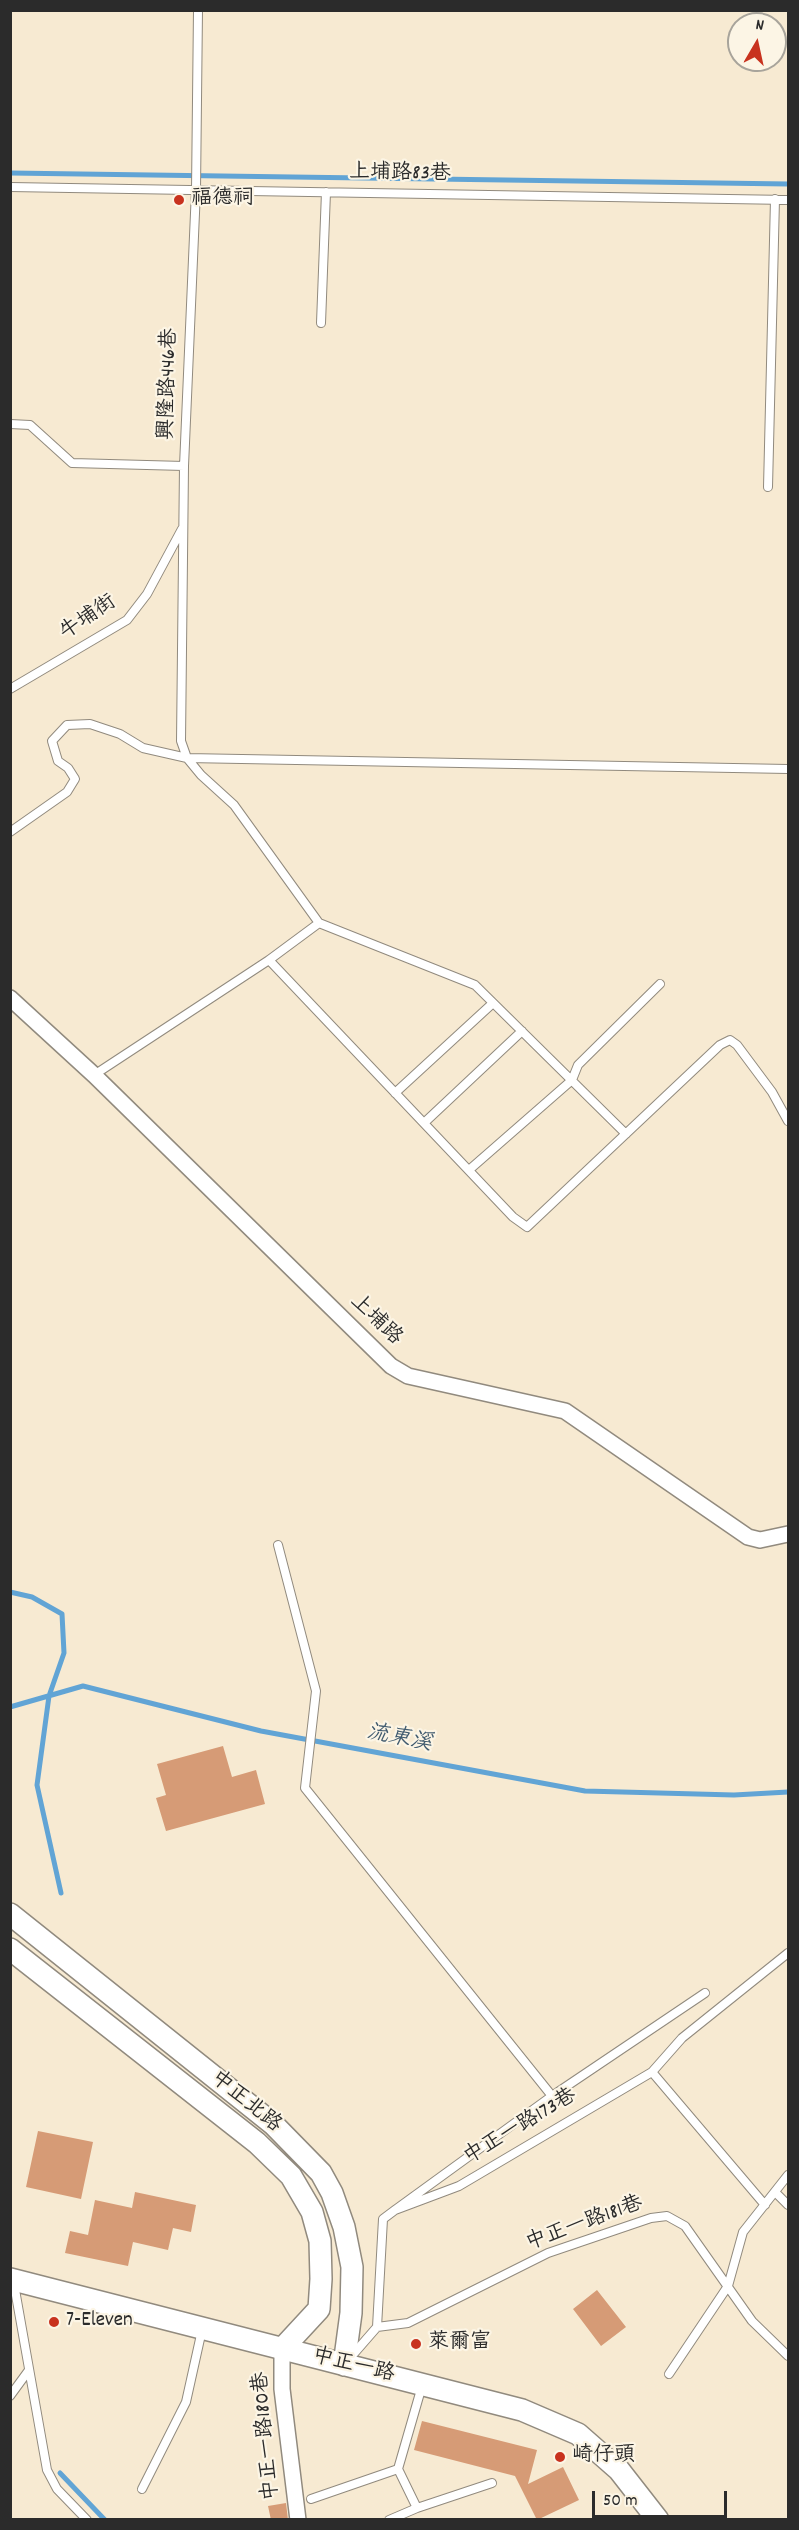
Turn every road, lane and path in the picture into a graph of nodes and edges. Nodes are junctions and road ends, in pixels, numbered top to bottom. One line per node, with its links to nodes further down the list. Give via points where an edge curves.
1 (198, 10): 3 (lane, 興隆路446巷)
2 (10, 187): 3 (lane, 上埔路83巷)
3 (196, 189): 4 (lane, 上埔路83巷); 9 (lane, 興隆路446巷)
4 (326, 192): 5 (lane, 上埔路83巷); 7 (lane)
5 (775, 200): 6 (lane, 上埔路83巷); 10 (lane)
6 (789, 200)
7 (321, 323)
8 (10, 424): 9 (lane, via 30,425 72,463)
9 (184, 466): 11 (lane, 興隆路446巷)
10 (768, 487)
11 (184, 526): 12 (lane, 牛埔街, via 147,594 127,620); 13 (lane, 興隆路446巷, via 181,741)
12 (10, 689)
13 (188, 758): 14 (lane); 15 (lane, via 143,748 120,734 90,724 67,725 52,741 58,761 75,779 67,792); 16 (lane, via 234,805)
14 (789, 769)
15 (10, 832)
16 (319, 923): 17 (lane); 20 (lane, via 475,985)
17 (269, 960): 22 (lane); 24 (lane)
18 (660, 984): 23 (lane, via 578,1065)
19 (10, 998): 22 (street, 上埔路)
20 (493, 1003): 21 (lane); 24 (lane)
21 (522, 1031): 23 (lane); 26 (lane)
22 (94, 1075): 29 (street, 上埔路, via 391,1366 408,1376 565,1411 748,1537 760,1540)
23 (572, 1080): 27 (lane); 28 (lane)
24 (395, 1093): 26 (lane)
25 (789, 1121): 27 (lane, via 772,1092 730,1040)
26 (424, 1123): 28 (lane)
27 (626, 1134): 28 (lane, via 527,1227)
28 (469, 1170)
29 (789, 1534)
30 (278, 1545): 36 (lane, via 316,1691 306,1788)
31 (10, 1914): 48 (main road, 中正北路, via 273,2124 321,2173 345,2227 352,2267)
32 (10, 1949): 46 (main road, 中正北路, via 257,2143 291,2176 312,2212 320,2241 321,2279 319,2309)
33 (789, 1953): 35 (lane, 中正一路173巷, via 682,2038)
34 (705, 1993): 36 (lane)
35 (652, 2072): 39 (lane); 41 (lane, 中正一路173巷, via 459,2186)
36 (552, 2096): 41 (lane)
37 (789, 2175): 38 (lane)
38 (776, 2193): 39 (lane); 40 (lane)
39 (765, 2205): 43 (lane, via 743,2232)
40 (789, 2205)
41 (395, 2210): 44 (lane, via 383,2219)
42 (12, 2279): 45 (main road, 中正一路); 49 (lane)
43 (728, 2286): 44 (lane, 中正一路181巷, via 685,2226 667,2216 548,2253 408,2322); 47 (lane, 中正一路181巷, via 752,2321); 50 (lane)
44 (377, 2327): 48 (lane)
45 (202, 2328): 46 (main road, 中正一路); 55 (lane, via 186,2402)
46 (282, 2349): 48 (main road, 中正一路); 59 (street, 中正一路180巷, via 282,2389)
47 (787, 2350)
48 (344, 2365): 51 (main road, 中正一路)
49 (29, 2370): 52 (lane); 58 (lane, via 47,2470 57,2490)
50 (669, 2374)
51 (423, 2384): 53 (lane); 61 (main road, 中正一路, via 522,2410 578,2434 619,2470)
52 (10, 2396)
53 (398, 2469): 56 (lane); 57 (lane)
54 (492, 2483): 57 (lane)
55 (142, 2489)
56 (311, 2499)
57 (417, 2508): 60 (lane)
58 (87, 2520)
59 (297, 2520)
60 (389, 2520)
61 (658, 2520)

